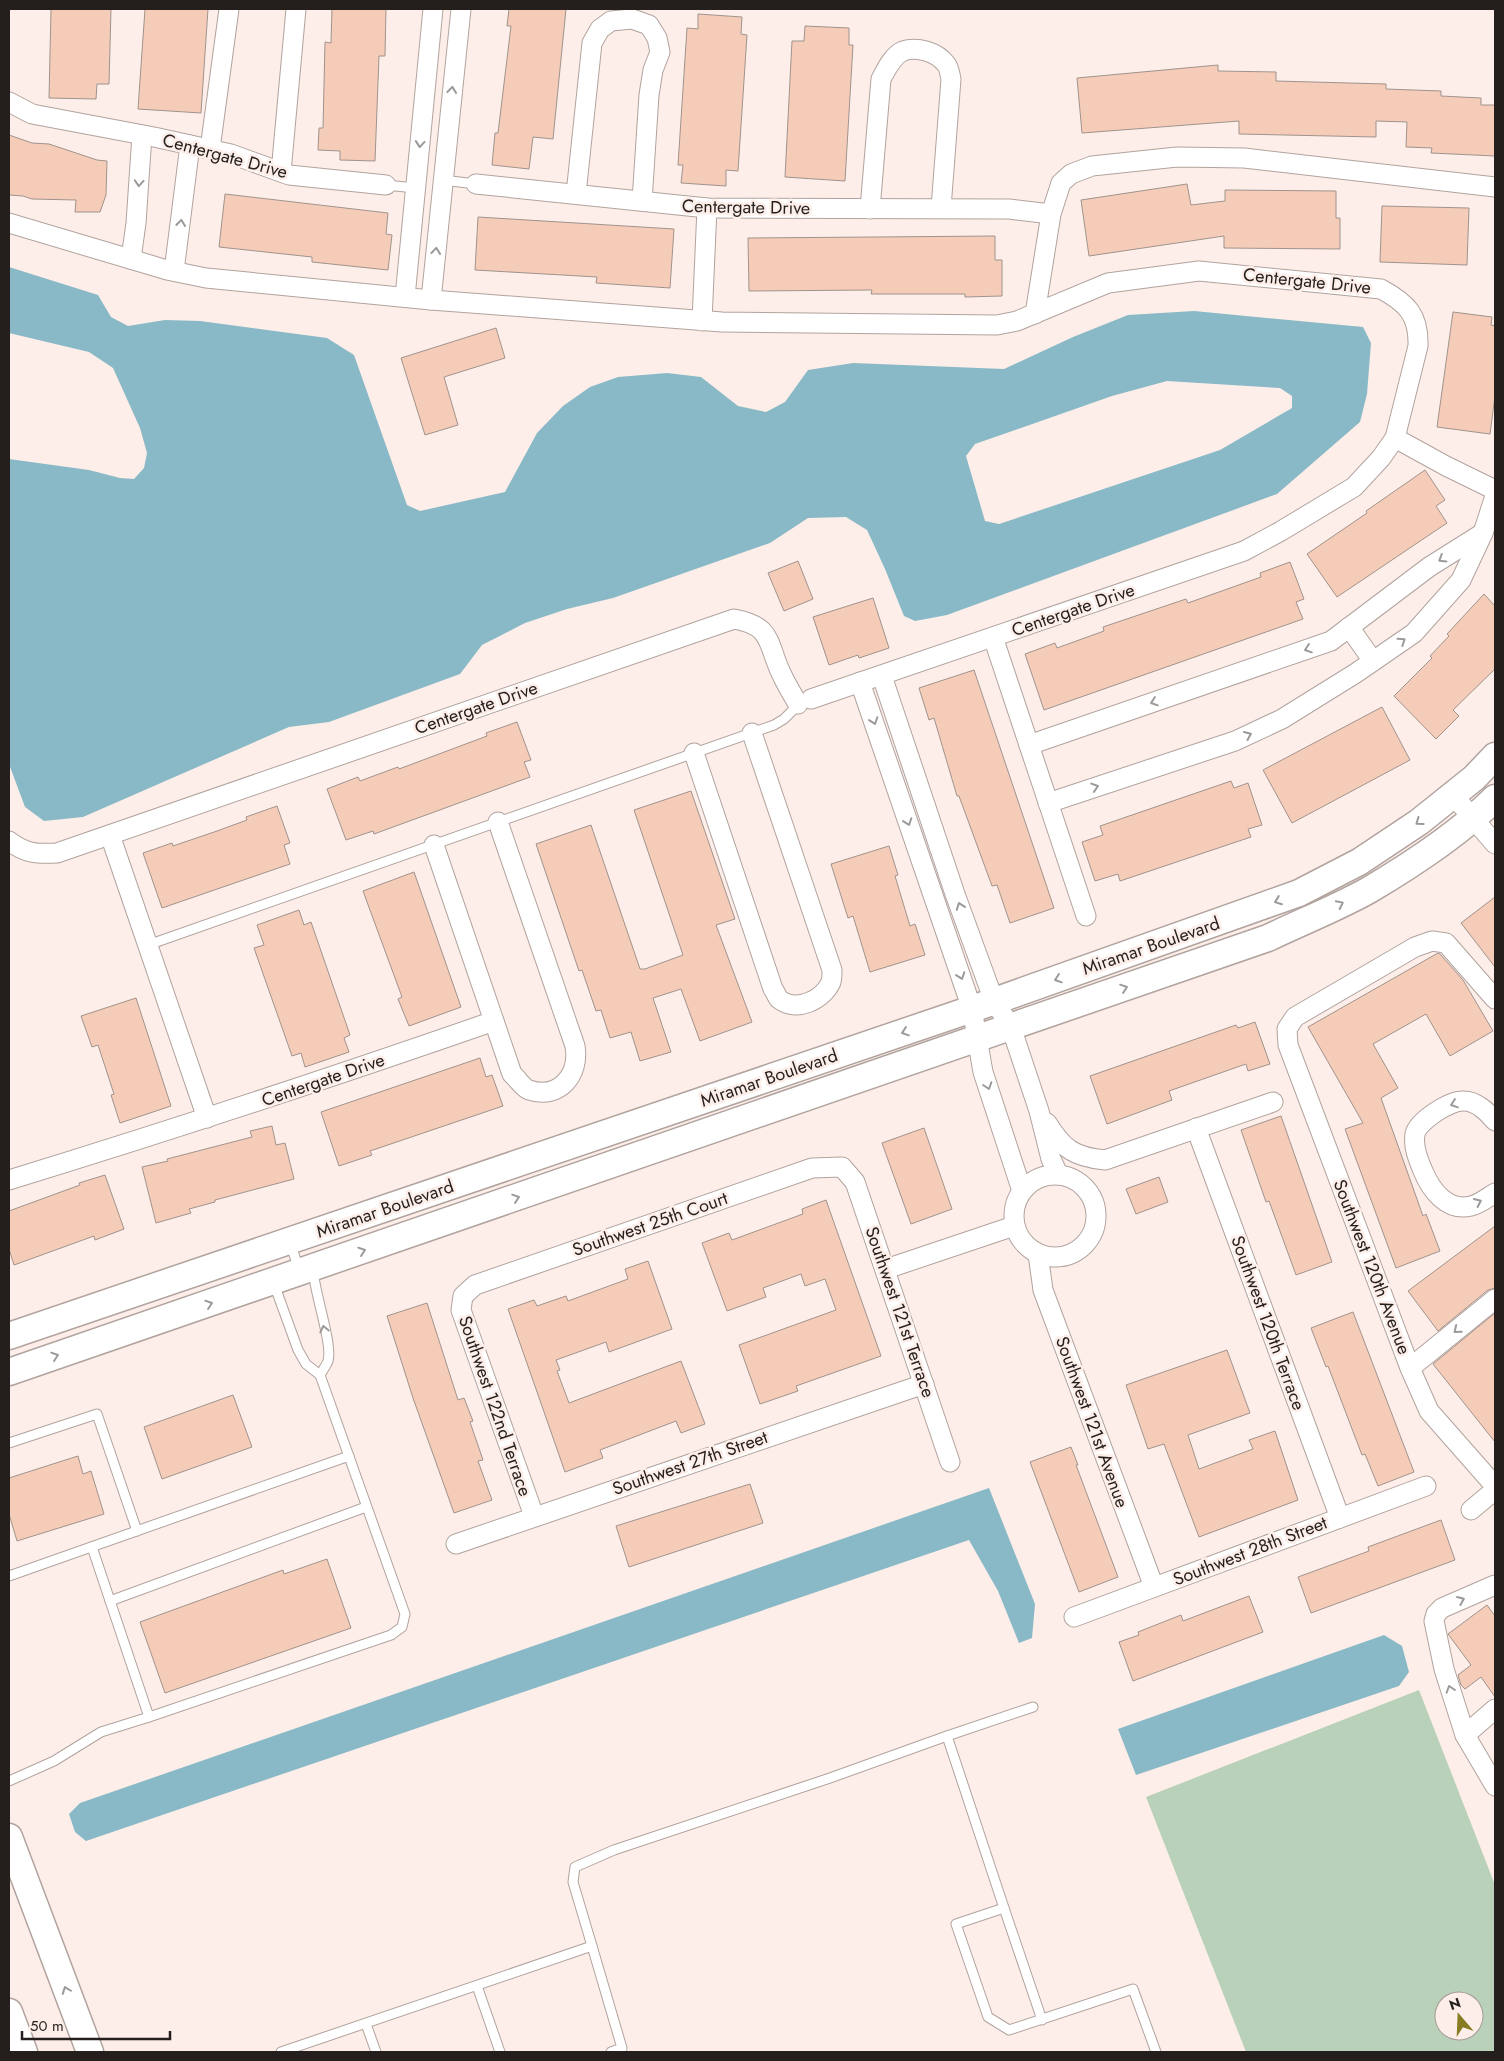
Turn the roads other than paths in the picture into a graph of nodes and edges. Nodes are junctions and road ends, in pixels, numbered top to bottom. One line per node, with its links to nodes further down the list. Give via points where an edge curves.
1 (229, 9): 8 (street)
2 (296, 9): 9 (street)
3 (433, 9): 14 (street, one-way to 14)
4 (461, 9): 10 (street, one-way to 4)
5 (9, 102): 6 (street, Centergate Drive, via 32,114)
6 (142, 135): 7 (street, Centergate Drive); 22 (street, one-way to 22)
7 (190, 145): 8 (street, Centergate Drive); 23 (street, one-way to 7)
8 (210, 149): 9 (street, Centergate Drive)
9 (281, 172): 12 (street, Centergate Drive)
10 (443, 180): 11 (lane, Centergate Drive); 25 (street, one-way to 10)
11 (476, 184): 15 (street, Centergate Drive)
12 (386, 185): 14 (lane, Centergate Drive)
13 (1495, 186): 20 (street, via 1244,158 1177,157 1092,166 1071,174 1061,183)
14 (415, 188): 24 (street)
15 (576, 194): 16 (street, Centergate Drive); 16 (street, via 592,43 600,29 611,21 632,19 649,25 657,38 660,52 649,95)
16 (642, 201): 17 (street, Centergate Drive)
17 (707, 208): 18 (street, Centergate Drive); 27 (street)
18 (870, 208): 19 (street, Centergate Drive); 19 (street, via 881,79 889,63 902,52 918,50 930,52 947,64 951,79)
19 (940, 208): 20 (street, Centergate Drive, via 1010,209)
20 (1051, 214): 26 (street)
21 (9, 222): 22 (street, Centergate Drive)
22 (131, 259): 23 (street, Centergate Drive)
23 (174, 272): 24 (street, Centergate Drive, via 206,278)
24 (405, 297): 25 (street, Centergate Drive)
25 (431, 300): 27 (street, Centergate Drive)
26 (1035, 314): 27 (street, Centergate Drive, via 997,326); 28 (street, Centergate Drive, via 1108,283 1199,271 1381,289 1410,311 1418,335)
27 (702, 321)
28 (1395, 438): 29 (street); 33 (street, Centergate Drive, via 1354,487 1244,551)
29 (1495, 490)
30 (1495, 496): 31 (street)
31 (1483, 533): 32 (street, one-way to 32, via 1429,567); 34 (street, one-way to 31, via 1414,633 1461,580)
32 (1349, 627): 34 (street); 39 (street, one-way to 39, via 1330,641)
33 (993, 637): 35 (street, Centergate Drive); 39 (street, Centergate Drive)
34 (1373, 661): 47 (street, one-way to 34, via 1235,741 1282,719)
35 (882, 676): 36 (street, Centergate Drive); 43 (street)
36 (860, 682): 37 (street, Centergate Drive); 45 (street, one-way to 45)
37 (805, 702): 38 (lane, via 784,720); 50 (street, Centergate Drive, via 781,673 763,631 750,622 734,618)
38 (752, 733): 40 (lane); 40 (street, via 832,970 831,982 820,996 807,1004 792,1004 779,999 773,989)
39 (1029, 745): 47 (street, Centergate Drive)
40 (694, 754): 49 (lane)
41 (1495, 756): 42 (street, Miramar Boulevard)
42 (1474, 778): 44 (street, Miramar Boulevard); 46 (street)
43 (920, 791): 45 (street); 57 (street, one-way to 43)
44 (1453, 795): 48 (street); 57 (street, Miramar Boulevard, one-way to 57, via 1359,862 1299,893)
45 (900, 798): 57 (street, one-way to 57)
46 (1495, 799): 48 (street, Miramar Boulevard)
47 (1048, 803): 54 (street, Centergate Drive)
48 (1474, 819): 52 (street); 59 (street, Miramar Boulevard, one-way to 48, via 1268,938 1368,890)
49 (498, 822): 53 (lane); 58 (street, via 575,1046 577,1056 567,1083 555,1091 527,1090 512,1074)
50 (110, 834): 51 (street, Centergate Drive, via 57,852 37,854 18,848); 55 (street)
51 (9, 841)
52 (1495, 844)
53 (434, 845): 55 (lane); 58 (street)
54 (1086, 916)
55 (148, 945): 63 (street)
56 (1495, 998): 82 (street, Southwest 120th Avenue, via 1446,943 1432,941 1294,1017 1286,1029 1288,1045)
57 (983, 1005): 59 (street); 60 (street); 74 (street, Miramar Boulevard, one-way to 74)
58 (494, 1021): 63 (street, Centergate Drive)
59 (1011, 1027): 60 (street, Miramar Boulevard); 62 (street)
60 (977, 1038): 71 (street, one-way to 71, via 983,1072); 77 (street, Miramar Boulevard, one-way to 60)
61 (1273, 1102): 65 (street)
62 (1039, 1112): 66 (street, via 1058,1142 1072,1153); 68 (street, via 1050,1159)
63 (207, 1118): 69 (street, Centergate Drive)
64 (1495, 1121): 72 (street, one-way to 72, via 1479,1106 1465,1100 1457,1102 1420,1124 1414,1144 1416,1156 1434,1192 1446,1202 1471,1206)
65 (1196, 1128): 66 (street); 95 (street, Southwest 120th Terrace)
66 (1105, 1160): 70 (street)
67 (842, 1167): 76 (street, Southwest 121st Terrace, via 855,1182); 79 (street, Southwest 25th Court, via 812,1168 475,1285)
68 (1058, 1174): 70 (street); 71 (street, via 1032,1181)
69 (9, 1180)
70 (1083, 1185): 75 (street, via 1096,1207 1097,1220 1087,1244 1064,1257)
71 (1022, 1191): 73 (street, via 1015,1208)
72 (1495, 1193)
73 (1014, 1226): 75 (street, via 1028,1248); 76 (street)
74 (290, 1241): 77 (lane); 81 (street, Miramar Boulevard)
75 (1038, 1254): 101 (street, Southwest 121st Avenue, via 1043,1290)
76 (886, 1269): 85 (street, Southwest 121st Terrace)
77 (306, 1270): 78 (street, Miramar Boulevard); 84 (lane, one-way to 77, via 328,1361 329,1349)
78 (274, 1281): 83 (street, Miramar Boulevard, one-way to 78); 84 (lane, via 298,1350 306,1364)
79 (463, 1296): 94 (street, Southwest 122nd Terrace, via 461,1310)
80 (1495, 1299): 82 (street, one-way to 82)
81 (9, 1336)
82 (1410, 1368): 90 (street, Southwest 120th Avenue, via 1429,1411)
83 (9, 1372)
84 (320, 1375): 87 (lane)
85 (924, 1384): 88 (street, Southwest 121st Terrace); 94 (street, Southwest 27th Street)
86 (9, 1443): 96 (lane, via 97,1414)
87 (349, 1456): 92 (lane); 96 (lane)
88 (950, 1462)
89 (1426, 1486): 95 (street, Southwest 28th Street)
90 (1495, 1486)
91 (1495, 1490): 93 (street)
92 (366, 1507): 102 (lane); 106 (lane, via 405,1614 402,1627 391,1635)
93 (1471, 1510)
94 (534, 1516): 97 (street, Southwest 27th Street)
95 (1340, 1518): 101 (street, Southwest 28th Street)
96 (137, 1531): 98 (lane)
97 (456, 1544)
98 (92, 1547): 99 (lane); 102 (lane)
99 (9, 1576)
100 (1495, 1585): 107 (street, one-way to 100, via 1444,1670 1434,1621 1442,1608)
101 (1154, 1588): 103 (street, Southwest 28th Street)
102 (110, 1602): 106 (lane)
103 (1074, 1617)
104 (1033, 1707): 108 (lane)
105 (1495, 1709): 107 (street)
106 (149, 1717): 109 (lane, via 101,1732 54,1761)
107 (1465, 1735): 110 (street)
108 (947, 1736): 112 (lane); 113 (lane, via 614,1850 575,1867 574,1882)
109 (9, 1781)
110 (1495, 1786)
111 (9, 1837): 119 (street, one-way to 111)
112 (1004, 1908): 116 (lane); 116 (lane, via 956,1924 988,2017 1009,2030)
113 (592, 1946): 114 (lane); 123 (lane, via 622,2048)
114 (477, 1986): 117 (lane); 122 (lane)
115 (9, 2012): 118 (street)
116 (1042, 2020): 124 (lane, via 1133,1989)
117 (366, 2024): 120 (lane); 121 (lane)
118 (24, 2052)
119 (90, 2052)
120 (281, 2052)
121 (376, 2052)
122 (500, 2052)
123 (611, 2052)
124 (1156, 2052)

